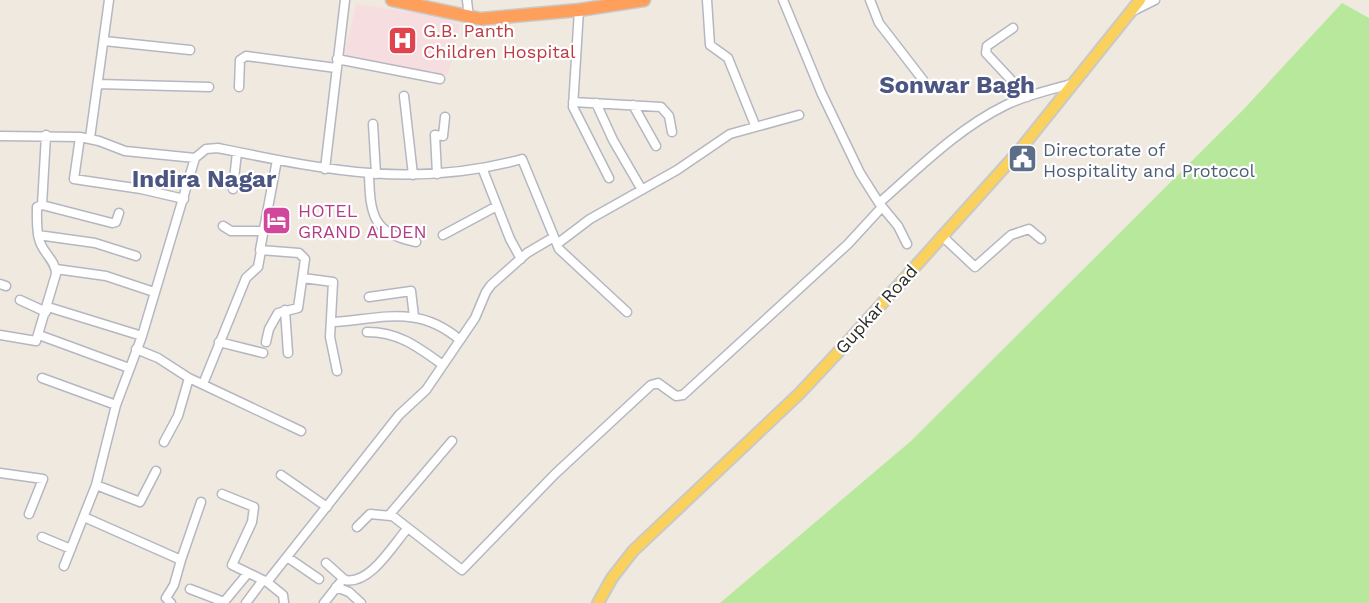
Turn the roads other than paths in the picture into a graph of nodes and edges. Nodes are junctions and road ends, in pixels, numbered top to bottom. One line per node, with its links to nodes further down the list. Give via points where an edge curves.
1 (110, 0): 15 (street)
2 (345, 0): 17 (street)
3 (392, 0): 13 (highway)
4 (466, 0): 13 (street)
5 (644, 0): 11 (highway)
6 (707, 0): 33 (street, via 710,45 728,58)
7 (783, 0): 53 (street, via 821,92)
8 (870, 0): 20 (street, via 879,23)
9 (1140, 0): 12 (main road, Gupkar Road)
10 (1155, 0): 12 (street)
11 (579, 10): 13 (highway); 27 (street)
12 (1133, 11): 22 (main road, Gupkar Road)
13 (469, 18)
14 (1013, 28): 26 (street, via 987,46 986,53)
15 (104, 41): 16 (street); 21 (street)
16 (190, 50)
17 (337, 58): 18 (street); 19 (street)
18 (336, 68): 24 (street, via 246,56 240,60); 43 (street)
19 (440, 80)
20 (923, 80)
21 (98, 84): 23 (street); 38 (street)
22 (1071, 84): 26 (street); 60 (main road, Gupkar Road, via 1019,151)
23 (209, 87)
24 (239, 87)
25 (404, 96): 47 (street)
26 (1027, 97): 53 (street, via 993,112 959,134 921,164)
27 (573, 102): 28 (street); 48 (street, via 578,120)
28 (596, 103): 29 (street); 50 (street)
29 (633, 105): 34 (street, via 664,108); 39 (street)
30 (799, 115): 33 (street)
31 (445, 117): 46 (street, via 443,136 435,135)
32 (373, 124): 45 (street)
33 (755, 126): 50 (street, via 730,134)
34 (672, 132)
35 (46, 135): 36 (street); 37 (street); 52 (street)
36 (0, 136)
37 (80, 137): 38 (street); 51 (street, via 74,179)
38 (90, 138): 41 (street, via 125,151)
39 (656, 146)
40 (237, 152): 41 (street, via 211,148); 42 (street); 49 (street)
41 (195, 158): 51 (street)
42 (277, 160): 43 (street); 57 (street)
43 (325, 169): 45 (street)
44 (483, 170): 46 (street); 54 (street); 62 (street, via 522,159)
45 (372, 174): 47 (street); 63 (street, via 373,211 382,227 390,236)
46 (437, 174): 47 (street)
47 (412, 175)
48 (609, 178)
49 (233, 189)
50 (642, 190): 62 (street)
51 (184, 199): 70 (street)
52 (42, 205): 55 (street, via 111,223 116,222); 58 (street, via 37,207)
53 (880, 205): 64 (street); 109 (street, via 848,244 683,395 672,394 658,383 651,385 515,514 464,569)
54 (497, 206): 59 (street); 67 (street)
55 (119, 213)
56 (224, 226): 57 (street, via 231,231)
57 (262, 231): 65 (street)
58 (38, 235): 66 (street, via 95,243); 68 (street)
59 (443, 235)
60 (942, 236): 61 (street, via 975,267 1016,232 1029,229); 127 (main road, Gupkar Road, via 800,393 633,551)
61 (1041, 239)
62 (555, 240): 67 (street); 75 (street, via 562,253)
63 (416, 242)
64 (907, 244)
65 (261, 251): 69 (street, via 302,254); 83 (street, via 258,267 246,278)
66 (136, 256)
67 (522, 259): 82 (street, via 486,292 479,312)
68 (56, 269): 70 (street, via 106,276); 73 (street)
69 (303, 278): 74 (street, via 298,308); 90 (street, via 333,283 330,337)
70 (154, 292): 81 (street)
71 (369, 297): 76 (street, via 409,290 413,294)
72 (20, 300): 73 (street)
73 (47, 309): 80 (street); 81 (street)
74 (285, 310): 84 (street, via 277,315); 87 (street)
75 (627, 312)
76 (414, 317): 77 (street); 82 (street, via 436,322)
77 (335, 322)
78 (367, 332): 88 (street, via 402,337)
79 (0, 335): 80 (street, via 33,342)
80 (39, 335): 89 (street)
81 (142, 336): 85 (street)
82 (460, 340): 88 (street)
83 (219, 342): 86 (street); 93 (street)
84 (266, 342)
85 (136, 349): 89 (street); 92 (street)
86 (263, 353)
87 (288, 353)
88 (443, 365): 104 (street, via 420,398 399,415)
89 (129, 368): 94 (street)
90 (337, 371)
91 (42, 378): 94 (street)
92 (189, 378): 93 (street); 97 (street, via 178,416)
93 (202, 384): 95 (street)
94 (116, 405): 101 (street)
95 (301, 431)
96 (452, 441): 106 (street, via 392,510)
97 (164, 442)
98 (156, 471): 101 (street, via 141,502)
99 (0, 473): 105 (street, via 43,479)
100 (281, 475): 104 (street)
101 (96, 485): 107 (street)
102 (222, 494): 116 (street, via 254,507 252,522 232,563)
103 (201, 502): 113 (street)
104 (327, 507): 112 (street)
105 (29, 514)
106 (391, 516): 108 (street, via 370,514); 109 (street)
107 (84, 517): 111 (street); 113 (street)
108 (357, 527)
109 (406, 529): 118 (street, via 367,574 353,581)
110 (42, 537): 111 (street)
111 (71, 549): 115 (street)
112 (287, 557): 117 (street); 119 (street)
113 (181, 560): 122 (street, via 166,598)
114 (326, 563): 118 (street)
115 (64, 566)
116 (248, 573): 119 (street); 121 (street, via 224,602)
117 (319, 579)
118 (343, 579): 120 (street)
119 (265, 581): 123 (street); 124 (street, via 285,598)
120 (336, 587): 125 (street); 126 (street)
121 (190, 589)
122 (171, 603)
123 (246, 603)
124 (284, 603)
125 (324, 603)
126 (361, 603)
127 (598, 603)

